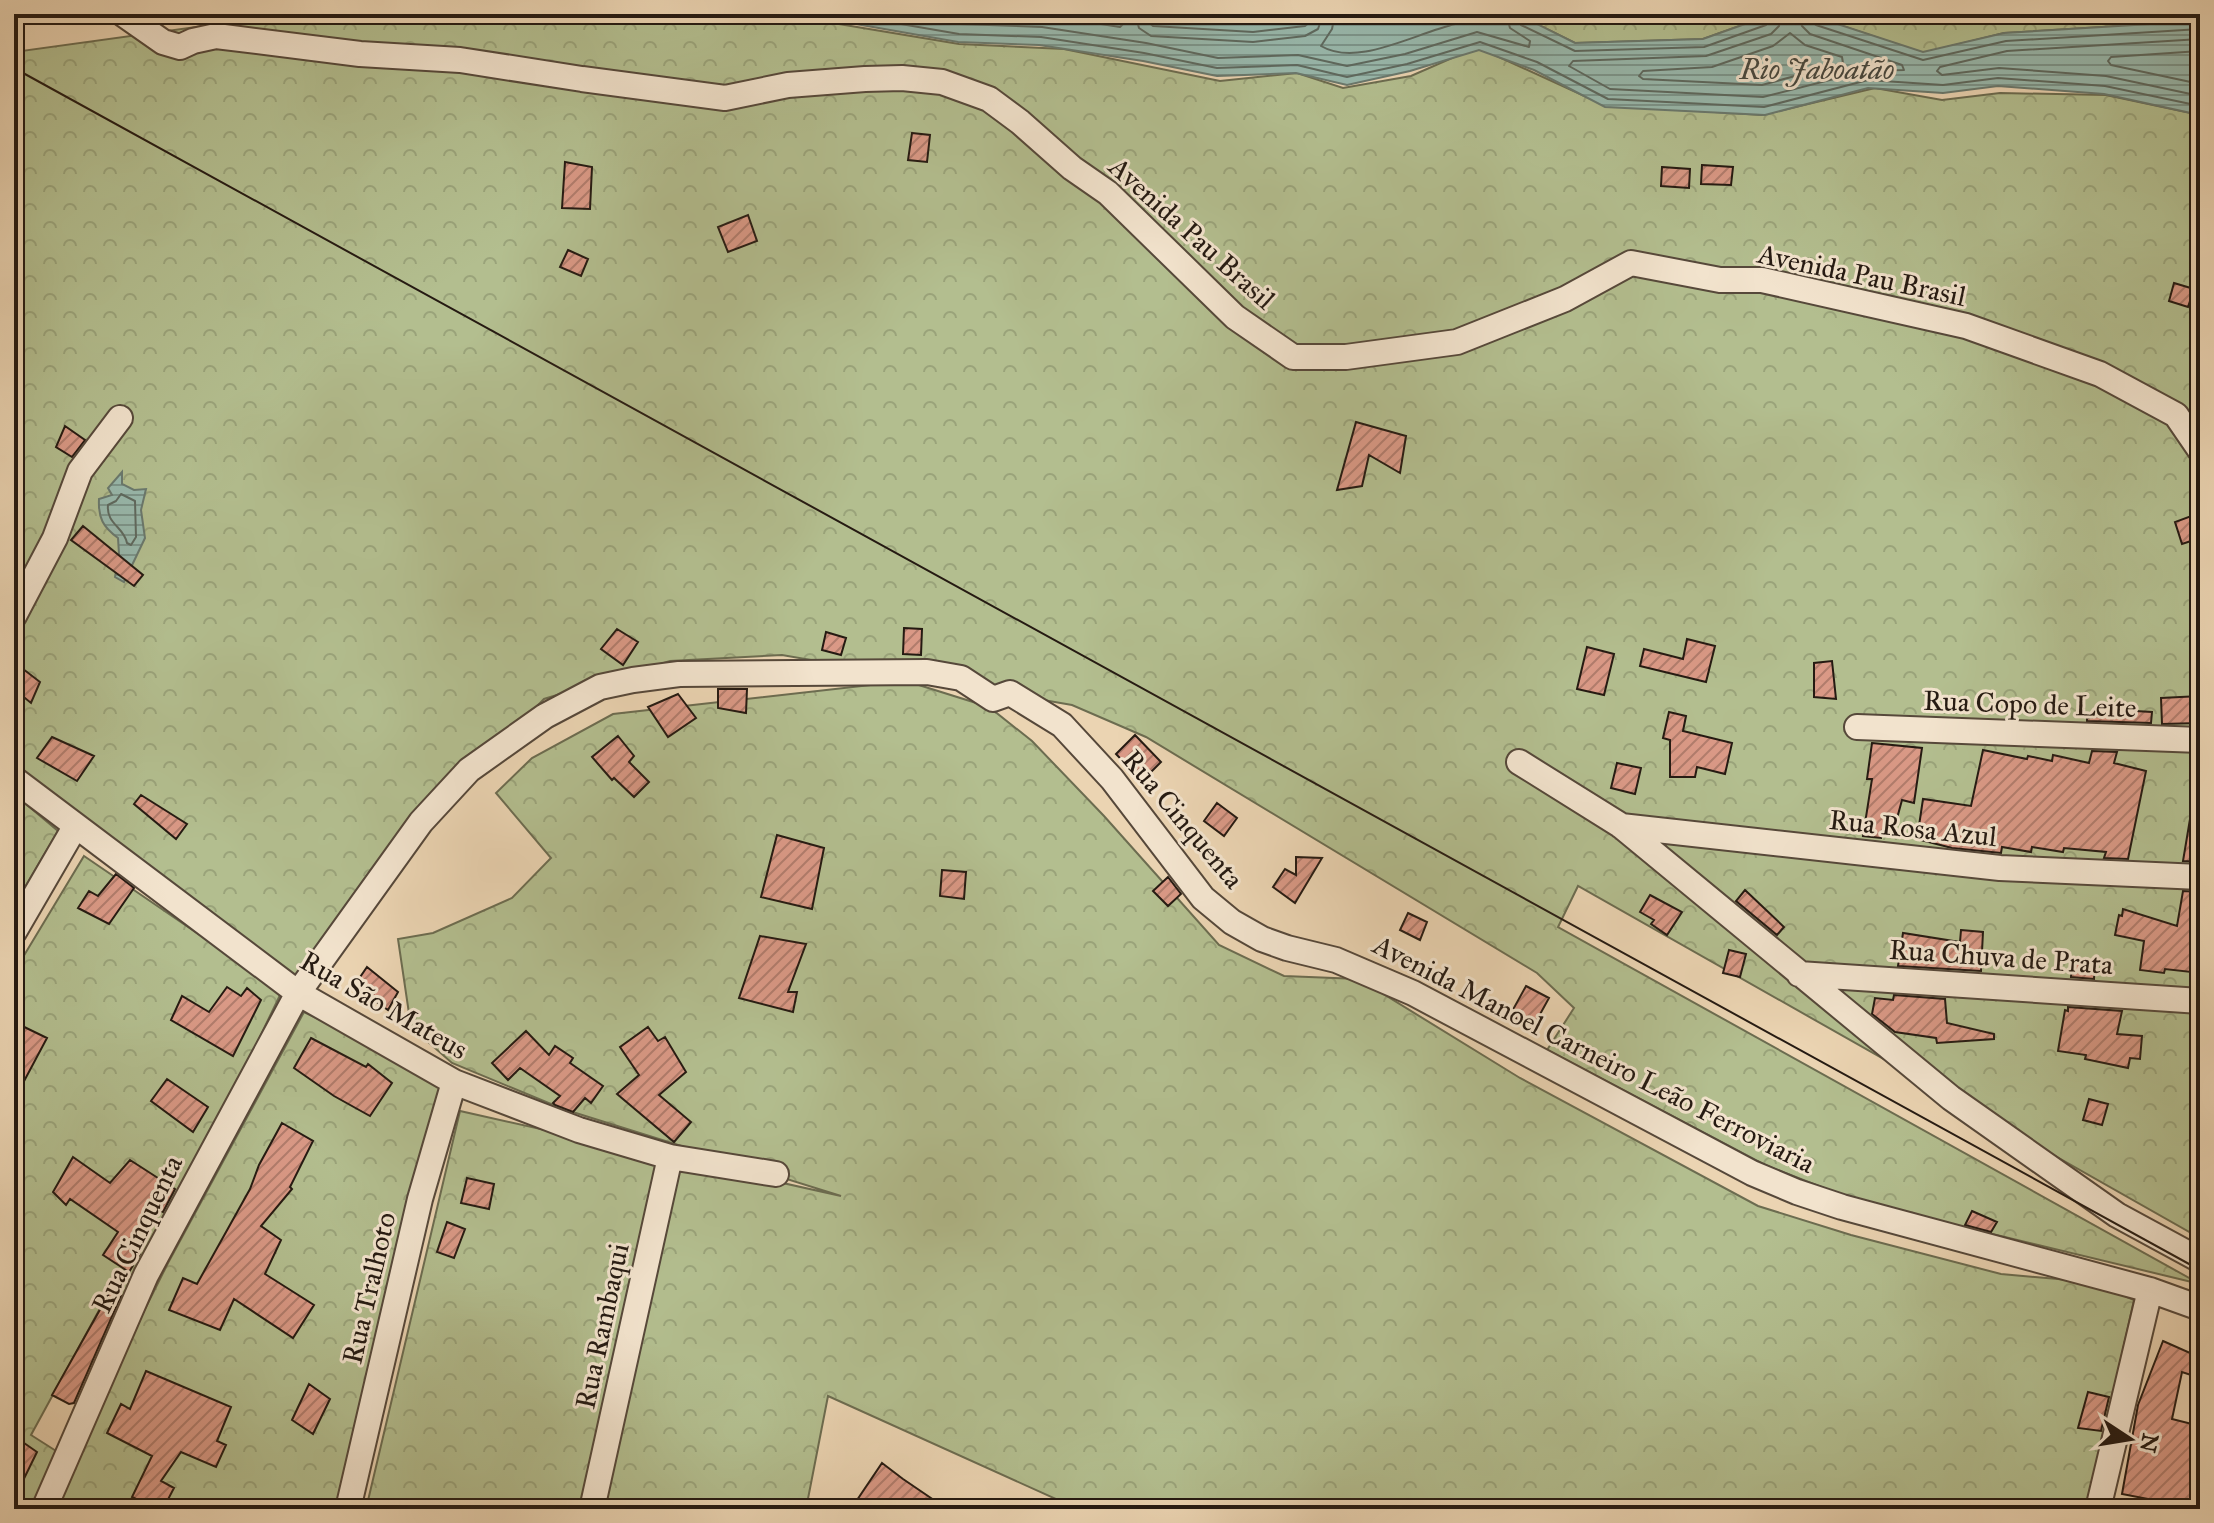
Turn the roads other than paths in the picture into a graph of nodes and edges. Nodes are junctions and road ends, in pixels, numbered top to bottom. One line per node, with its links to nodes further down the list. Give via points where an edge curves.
1 (123, 14): 3 (street, Avenida Pau Brasil, via 163,42 180,47 216,36 460,60 725,98 788,85 865,79 942,82 989,99 1020,122 1108,193 1235,317 1293,357 1346,357 1457,342 1565,299 1631,263 1720,280 1762,280 1966,326 2100,374 2176,415)
2 (120, 418): 4 (street, via 80,471 55,538)
3 (2200, 450)
4 (14, 616)
5 (1857, 727): 6 (street, Rua Copo de Leite)
6 (2200, 740)
7 (1519, 762): 9 (street)
8 (14, 779): 10 (street, Rua São Mateus)
9 (1620, 825): 11 (street, Rua Rosa Azul, via 2000,868); 14 (street)
10 (75, 827): 12 (street); 15 (street, Rua São Mateus)
11 (2200, 877)
12 (14, 932)
13 (1336, 960): 15 (street, Rua Cinquenta, via 1262,939 1232,922 1203,898 1112,779 1062,725 1010,693 993,699 961,678 927,672 679,674 600,687 545,716 469,770 397,853); 21 (street, Avenida Manoel Carneiro Leão Ferroviaria, via 1413,993 1797,1192)
14 (1799, 974): 16 (street, Rua Chuva de Prata); 20 (street, via 1951,1098 2117,1215)
15 (298, 993): 17 (street, Rua São Mateus); 23 (street, Rua Cinquenta, via 146,1275)
16 (2200, 1001)
17 (454, 1082): 18 (street, Rua São Mateus, via 579,1130); 24 (street, Rua Tralhoto, via 420,1199)
18 (670, 1157): 19 (street, Rua São Mateus); 25 (street, Rua Rambaqui)
19 (776, 1174)
20 (2200, 1260)
21 (2150, 1290): 22 (street, Avenida Manoel Carneiro Leão Ferroviaria); 26 (street)
22 (2200, 1308)
23 (44, 1509)
24 (348, 1509)
25 (592, 1509)
26 (2098, 1509)

